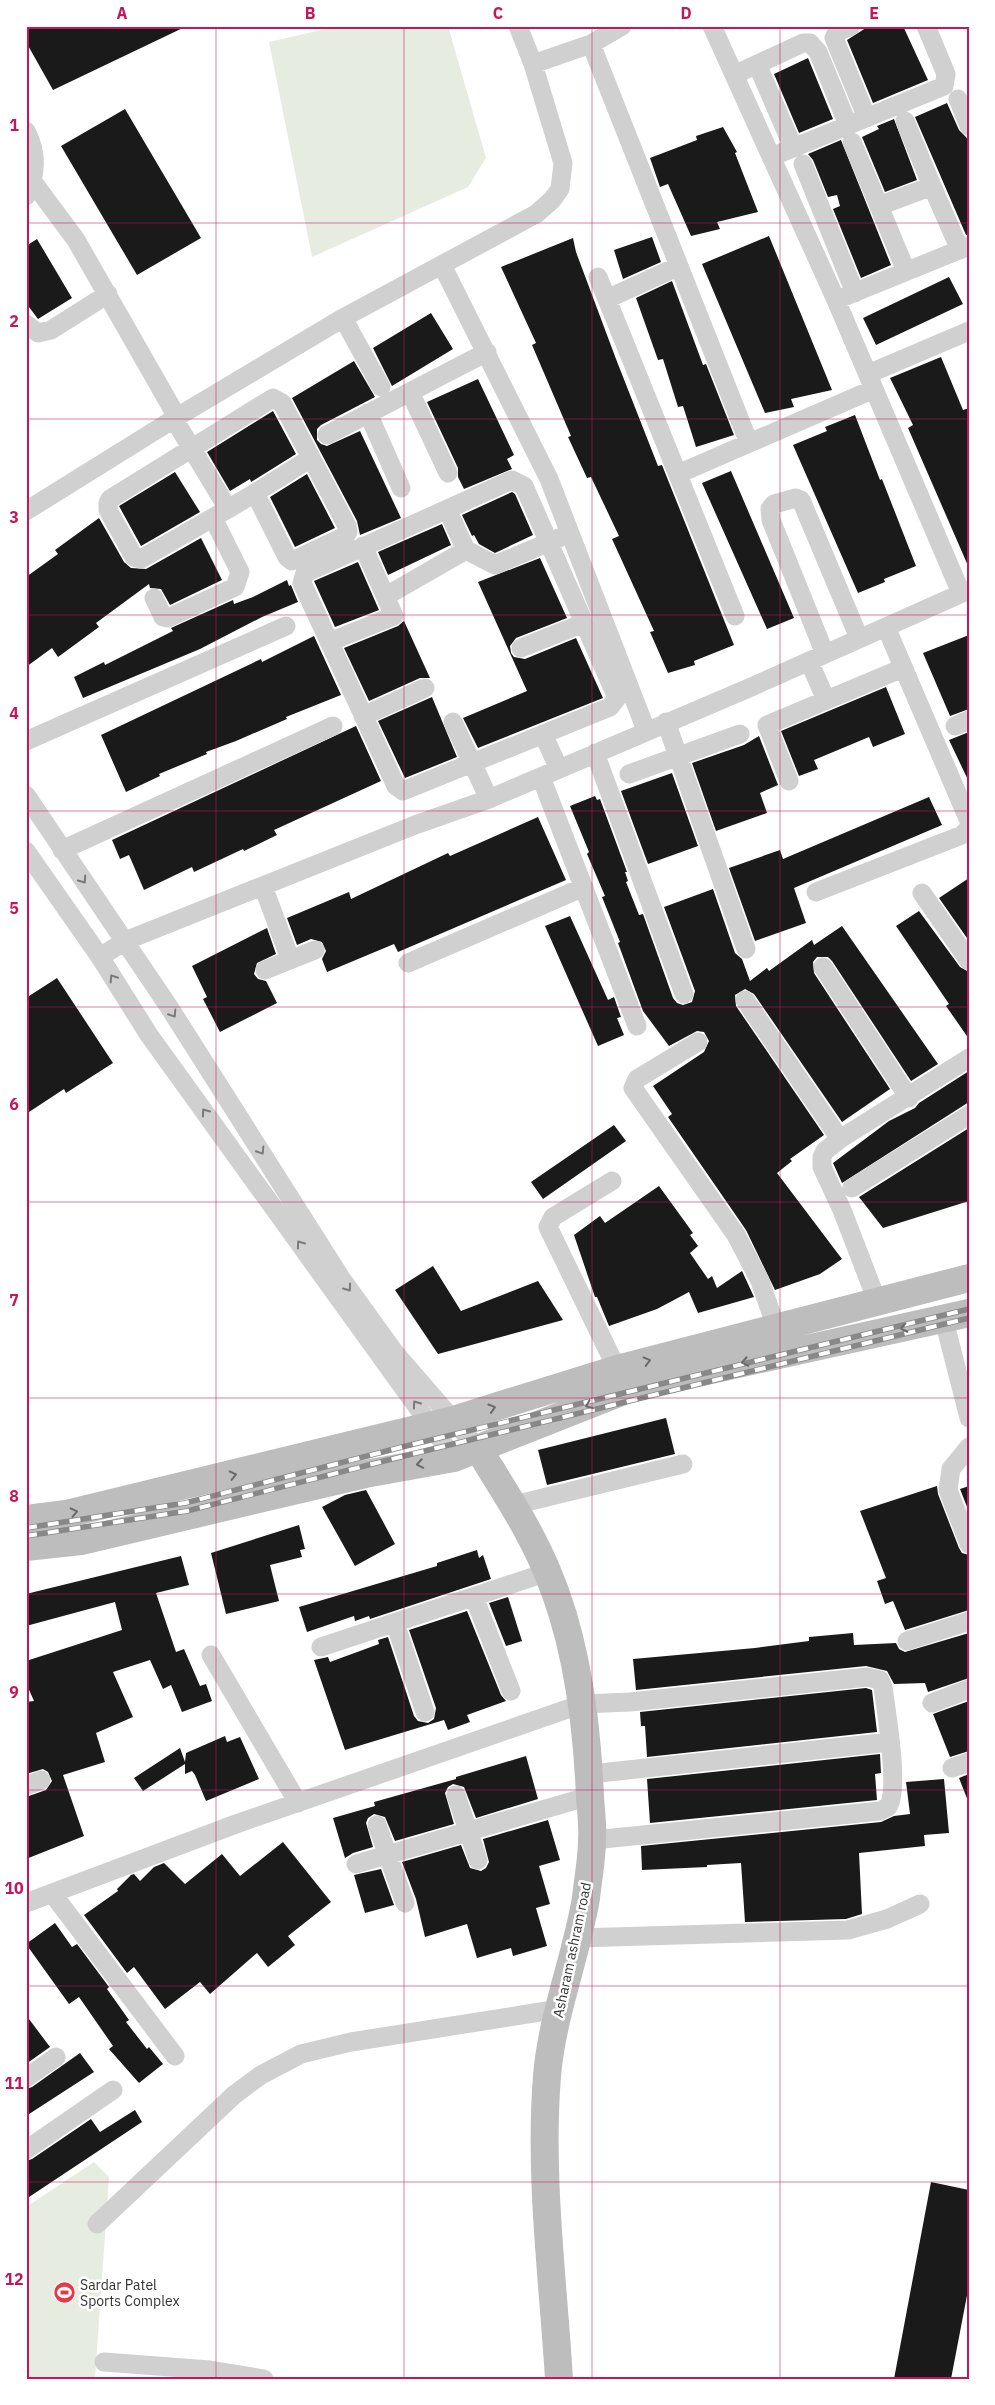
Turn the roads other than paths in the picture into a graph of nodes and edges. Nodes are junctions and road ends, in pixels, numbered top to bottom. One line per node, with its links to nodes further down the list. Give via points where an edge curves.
1 (518, 26): 7 (street)
2 (622, 26): 6 (street)
3 (712, 26): 9 (street)
4 (851, 26): 11 (street, via 837,32 834,38)
5 (926, 26): 11 (street, via 946,74 944,86)
6 (591, 44): 7 (street); 24 (street)
7 (533, 64): 23 (street, via 563,163 560,189 536,214)
8 (757, 64): 9 (street); 15 (street, via 803,43 810,44 818,52); 16 (street)
9 (734, 74): 17 (street)
10 (958, 99): 13 (street)
11 (866, 118): 15 (street)
12 (905, 121): 20 (street)
13 (969, 126)
14 (26, 131): 19 (street, via 34,147)
15 (850, 134): 16 (street); 21 (street)
16 (793, 148): 17 (street)
17 (770, 157): 30 (street)
18 (802, 164): 27 (street)
19 (29, 186): 28 (street, via 76,240)
20 (932, 186): 21 (street); 22 (street)
21 (879, 206): 25 (street)
22 (964, 248): 25 (street)
23 (442, 265): 31 (street); 34 (street)
24 (679, 266): 29 (street); 41 (street)
25 (906, 271): 27 (street)
26 (598, 276): 29 (street)
27 (855, 293): 30 (street)
28 (108, 294): 32 (street, via 51,330 38,333); 39 (street)
29 (607, 300): 45 (street)
30 (836, 300): 35 (street)
31 (343, 318): 36 (street); 39 (street)
32 (26, 324)
33 (969, 331): 35 (street)
34 (486, 352): 37 (street); 51 (street, via 549,479)
35 (871, 381): 41 (street); 55 (street)
36 (381, 387)
37 (410, 392): 38 (street); 44 (street)
38 (368, 413): 40 (street); 46 (street)
39 (175, 418): 42 (street); 49 (street)
40 (327, 435)
41 (749, 443): 45 (street)
42 (192, 449): 43 (street, via 276,398 282,403); 50 (street); 50 (street, via 110,499 107,506 138,560)
43 (311, 458): 47 (street); 47 (street, via 347,526 345,536 289,560)
44 (448, 473)
45 (678, 474): 58 (street)
46 (401, 488)
47 (255, 493): 50 (street)
48 (446, 509): 52 (street, via 516,480 524,486); 53 (street); 54 (street)
49 (26, 511)
50 (221, 513): 57 (street, via 240,572 234,587 168,618)
51 (569, 533): 52 (street); 73 (street)
52 (549, 542): 54 (street, via 495,565); 59 (street)
53 (363, 546): 56 (street); 63 (street, via 305,572 302,578)
54 (466, 550): 56 (street)
55 (965, 592): 61 (street)
56 (386, 596): 63 (street, via 394,616)
57 (154, 598)
58 (735, 616)
59 (584, 623): 64 (street); 74 (street, via 615,702 610,707)
60 (286, 626): 76 (street)
61 (886, 626): 62 (street); 66 (street)
62 (860, 638): 65 (street); 65 (street, via 801,500 796,498 774,504 770,509 771,520)
63 (329, 642): 69 (street)
64 (521, 648)
65 (817, 657): 68 (street); 71 (street)
66 (903, 668): 68 (street); 86 (street)
67 (425, 688): 69 (street)
68 (826, 700): 83 (street, via 767,725)
69 (363, 716): 79 (street, via 399,789 407,790)
70 (453, 722): 79 (street)
71 (666, 722): 73 (street); 78 (street)
72 (333, 726): 88 (street)
73 (646, 730): 77 (street)
74 (543, 734): 79 (street); 80 (street)
75 (740, 734): 78 (street)
76 (26, 740)
77 (595, 753): 80 (street); 103 (street)
78 (678, 756): 81 (street); 95 (street)
79 (473, 763): 85 (street)
80 (559, 769): 82 (street)
81 (629, 774)
82 (541, 777): 85 (street); 91 (street)
83 (789, 781)
84 (26, 796): 88 (street)
85 (489, 798): 90 (street)
86 (969, 821)
87 (969, 828): 92 (street, via 962,835)
88 (62, 850): 94 (street, one-way to 94)
89 (26, 851): 97 (street)
90 (263, 886): 94 (street); 98 (street)
91 (584, 888): 100 (street); 105 (street)
92 (816, 892)
93 (922, 893): 99 (street)
94 (125, 941): 97 (street); 119 (street, one-way to 119, via 341,1278)
95 (746, 949)
96 (315, 950): 98 (street)
97 (100, 957): 119 (street, one-way to 97, via 149,1035)
98 (290, 960): 102 (street)
99 (969, 961)
100 (408, 963)
101 (823, 968): 108 (street)
102 (265, 970)
103 (684, 994)
104 (746, 1000): 110 (street)
105 (637, 1026)
106 (698, 1042): 116 (street, via 637,1079 633,1088 736,1235 760,1281)
107 (969, 1058): 108 (street)
108 (909, 1098): 110 (street)
109 (969, 1114): 112 (street)
110 (840, 1140): 114 (street, via 825,1151 822,1167)
111 (612, 1180): 117 (street, via 553,1217 548,1227)
112 (852, 1188)
113 (969, 1278): 114 (street)
114 (877, 1300): 116 (street)
115 (956, 1317): 118 (street); 121 (street, one-way to 121, via 634,1387)
116 (776, 1327): 117 (street, one-way to 116)
117 (617, 1369): 119 (street, one-way to 117)
118 (969, 1418)
119 (442, 1423): 121 (street); 121 (street); 124 (street, one-way to 119, via 66,1514)
120 (969, 1446): 125 (street, via 951,1469 948,1490)
121 (467, 1454): 123 (street, Asharam ashram road, via 497,1479); 126 (street, one-way to 126, via 365,1474 81,1541)
122 (683, 1464): 123 (street)
123 (514, 1505): 127 (street, Asharam ashram road)
124 (26, 1519)
125 (969, 1544)
126 (26, 1547)
127 (548, 1572): 128 (street); 137 (street, Asharam ashram road, via 566,1624)
128 (474, 1597): 130 (street); 135 (street)
129 (969, 1621): 131 (street)
130 (395, 1623): 132 (street); 138 (street)
131 (906, 1641)
132 (320, 1647)
133 (211, 1655): 142 (street)
134 (969, 1689): 136 (street)
135 (511, 1691)
136 (932, 1703)
137 (582, 1704): 139 (street, via 873,1677 880,1680 883,1687); 140 (street, Asharam ashram road); 142 (street)
138 (425, 1712)
139 (890, 1742): 140 (street); 145 (street, via 893,1795 888,1807 880,1811)
140 (590, 1785): 144 (street); 145 (street, Asharam ashram road)
141 (456, 1795): 144 (street)
142 (298, 1803): 149 (street)
143 (376, 1825): 146 (street)
144 (468, 1832): 146 (street); 147 (street)
145 (592, 1840): 153 (street, Asharam ashram road)
146 (389, 1856): 148 (street); 151 (street)
147 (478, 1860)
148 (356, 1864)
149 (52, 1893): 150 (street); 155 (street)
150 (26, 1903)
151 (405, 1903)
152 (920, 1904): 153 (street, via 887,1919 848,1930)
153 (577, 1938): 154 (street, Asharam ashram road)
154 (559, 2009): 160 (street, via 351,2042 301,2054 260,2076 234,2096); 163 (street, Asharam ashram road, via 550,2053 545,2150)
155 (176, 2056)
156 (56, 2057): 157 (street)
157 (26, 2078)
158 (113, 2090): 159 (street)
159 (26, 2150)
160 (97, 2224)
161 (104, 2362): 162 (street, via 210,2370)
162 (264, 2379)
163 (559, 2379)

